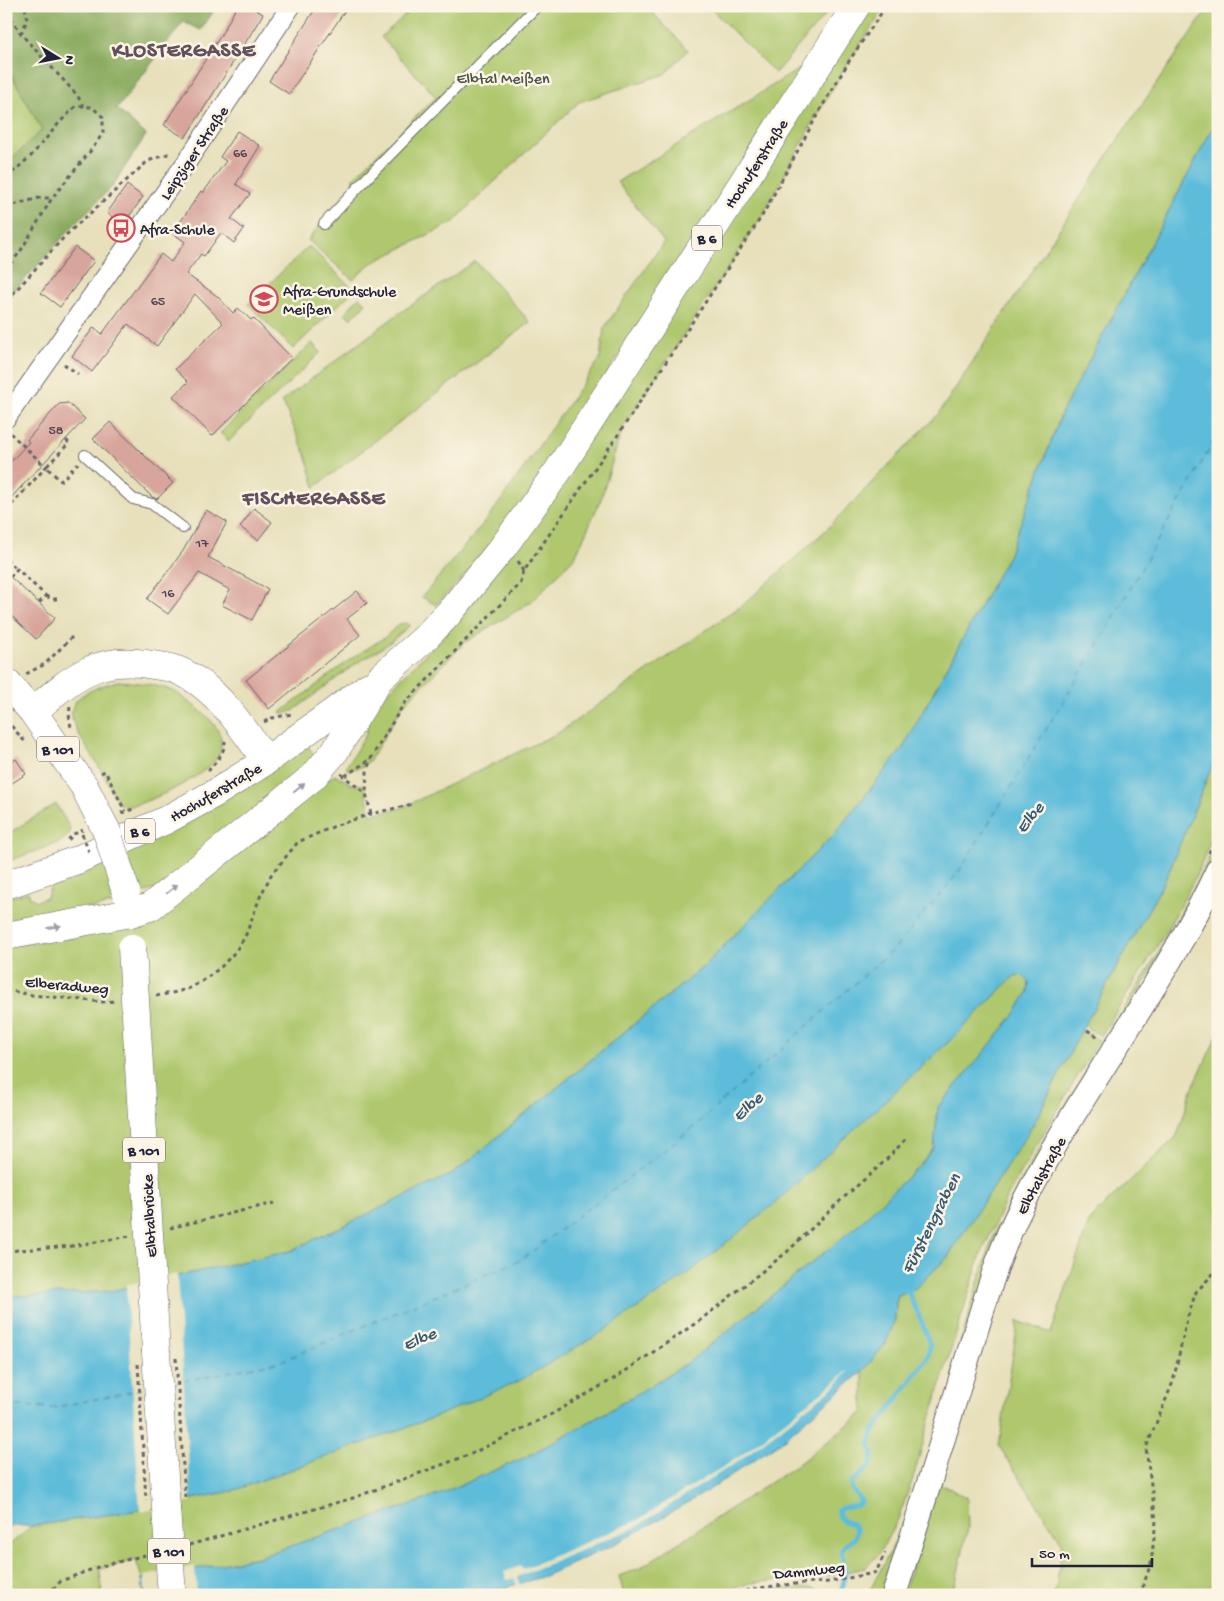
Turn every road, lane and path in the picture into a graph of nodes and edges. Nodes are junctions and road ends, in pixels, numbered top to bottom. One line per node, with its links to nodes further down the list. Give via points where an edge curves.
1 (25, 6): 9 (path, via 27,20)
2 (291, 6): 11 (street, Leipziger Straße)
3 (537, 6): 15 (lane)
4 (856, 6): 34 (main road, Hochuferstraße / B 6, via 558,471 503,547 449,613)
5 (879, 6): 8 (path)
6 (886, 6): 8 (path)
7 (6, 11): 9 (path)
8 (883, 11): 41 (path, via 820,110 762,216 524,571 522,583 403,705)
9 (21, 34): 10 (path, via 77,95)
10 (84, 107): 12 (path, via 76,106 31,156); 13 (path, via 92,107 103,117 103,133)
11 (186, 163): 17 (path, via 168,154 148,161 66,235); 18 (street, Leipziger Straße)
12 (6, 178)
13 (52, 198): 14 (path); 16 (path, via 20,252)
14 (6, 207)
15 (324, 224)
16 (6, 269)
17 (6, 298)
18 (6, 418)
19 (6, 430): 22 (path)
20 (66, 440): 22 (path, via 69,442)
21 (85, 455): 22 (path, via 61,481); 26 (lane, via 133,499 152,504)
22 (46, 467): 24 (path)
23 (21, 487): 24 (path)
24 (25, 490): 25 (path)
25 (6, 511)
26 (183, 528)
27 (6, 559): 28 (path)
28 (17, 569): 29 (path); 30 (path)
29 (10, 577)
30 (46, 596): 31 (path); 32 (path)
31 (57, 599)
32 (39, 603)
33 (72, 637): 35 (path, via 45,664)
34 (379, 679): 42 (main road, Hochuferstraße / B 6); 52 (main road, one-way to 34, via 150,907 313,777 335,751)
35 (9, 685): 37 (main road, B 101)
36 (71, 704): 38 (path, via 69,714)
37 (33, 712): 42 (main road, via 65,684 109,663 139,663 174,669 200,683 216,698); 43 (main road, B 101)
38 (73, 732)
39 (224, 735): 40 (path)
40 (225, 746)
41 (370, 760): 44 (path); 44 (path, via 344,776)
42 (266, 761): 51 (main road, Hochuferstraße / B 6, via 166,820 76,860)
43 (97, 777): 46 (path); 52 (main road, Elbtalbrücke / B 101, bridge, via 107,832)
44 (366, 794): 47 (path)
45 (413, 804): 47 (path)
46 (125, 811)
47 (371, 814): 55 (path, via 298,842 270,875 245,937 230,957 210,976 190,988)
48 (80, 827): 49 (path, bridge)
49 (92, 861)
50 (1218, 870): 67 (street, Elbtalstraße, via 1157,981 1072,1116 1010,1232 915,1506)
51 (6, 885)
52 (128, 902): 53 (main road, one-way to 52); 65 (main road, Elbtalbrücke / B 101, bridge)
53 (6, 936)
54 (6, 990): 56 (path, Elberadweg, via 103,1002)
55 (154, 996)
56 (120, 1000)
57 (1087, 1030): 58 (path)
58 (1103, 1040)
59 (906, 1139): 61 (path, via 787,1252 699,1321 608,1382 552,1414 444,1465 353,1498)
60 (1218, 1271): 68 (path, via 1196,1292 1172,1382 1146,1448 1156,1521 1151,1563)
61 (194, 1544)
62 (136, 1557): 64 (path, via 98,1566 62,1581)
63 (870, 1574): 66 (path, Dammweg)
64 (47, 1595)
65 (172, 1595)
66 (722, 1595)
67 (894, 1595)
68 (1140, 1595)

